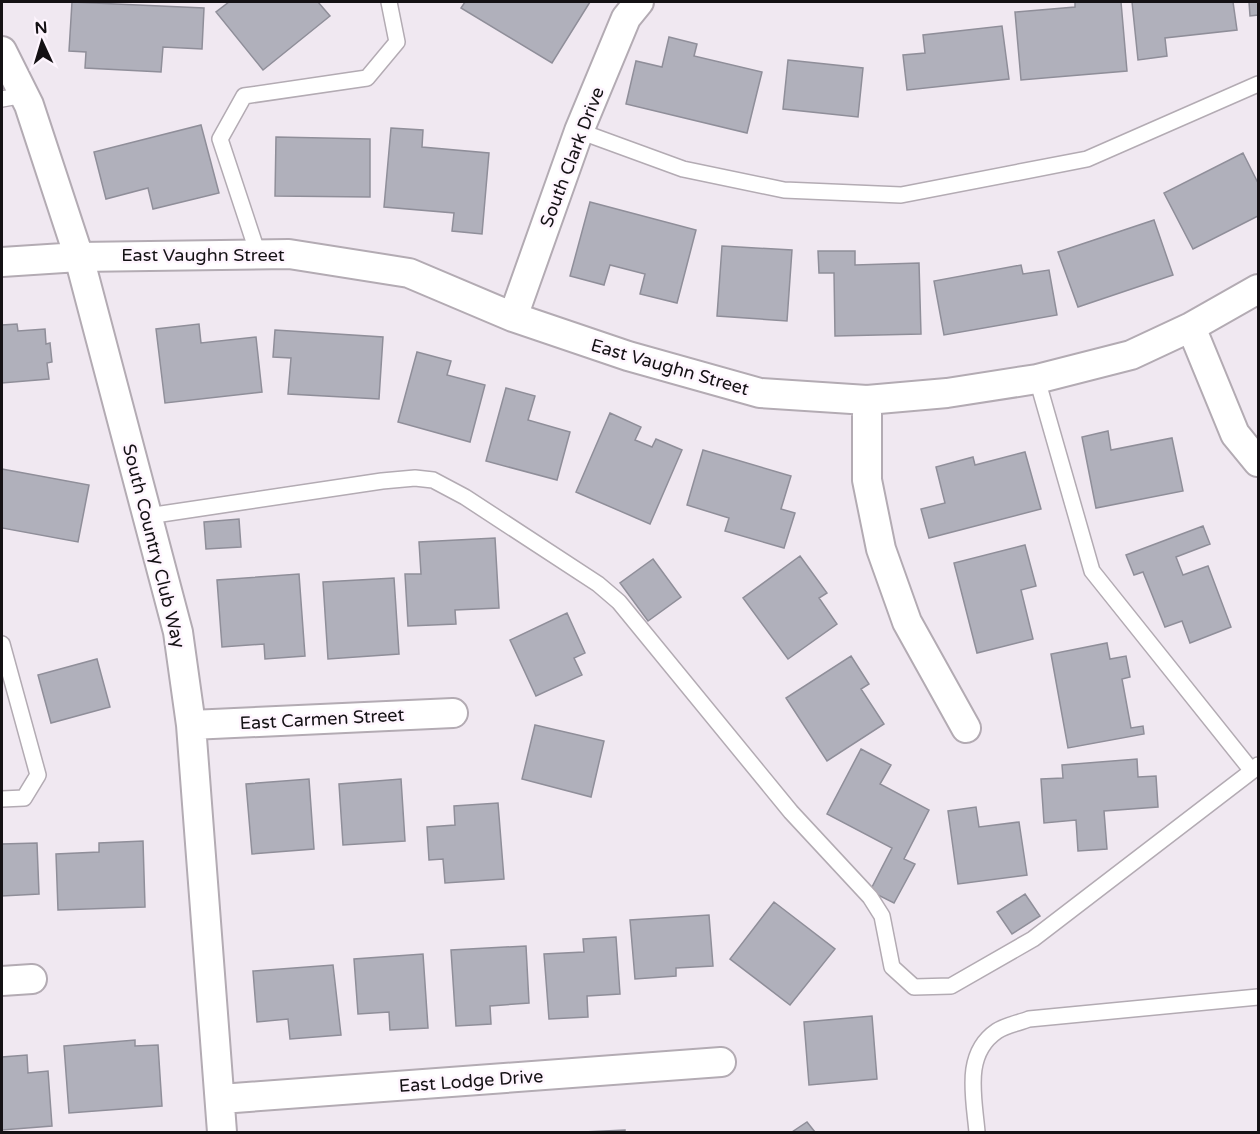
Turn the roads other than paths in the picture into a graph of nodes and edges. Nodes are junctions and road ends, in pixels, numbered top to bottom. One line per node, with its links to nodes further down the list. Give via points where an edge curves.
1 (389, 2): 7 (lane, via 397,42 367,78 244,96 220,139)
2 (639, 2): 6 (street, South Clark Drive, via 626,18)
3 (2, 51): 5 (street, South Country Club Way)
4 (1258, 84): 6 (lane, via 1088,159 901,195 784,190 683,169)
5 (13, 97): 8 (street, South Country Club Way, via 29,105)
6 (579, 130): 11 (street, South Clark Drive)
7 (258, 254): 8 (street, East Vaughn Street); 11 (street, East Vaughn Street, via 289,254 409,273)
8 (79, 257): 9 (street, East Vaughn Street); 16 (street, South Country Club Way)
9 (2, 262)
10 (1258, 289): 12 (street, East Vaughn Street)
11 (513, 317): 14 (street, East Vaughn Street, via 628,356 760,393)
12 (1191, 327): 13 (street, East Vaughn Street, via 1131,355); 15 (street, via 1235,434)
13 (1037, 379): 14 (street, East Vaughn Street); 21 (lane, via 1092,572)
14 (867, 400): 20 (street, via 867,480 881,549 907,622)
15 (1258, 462)
16 (148, 516): 19 (street, South Country Club Way, via 178,632); 21 (lane, via 416,478 433,480 465,497 598,584 619,602 791,812 870,897 882,916 892,966 914,987 951,986 1033,939)
17 (2, 644): 22 (lane, via 38,775 24,798)
18 (453, 713): 19 (street, East Carmen Street)
19 (191, 725): 27 (street, South Country Club Way)
20 (966, 729)
21 (1255, 768)
22 (2, 799)
23 (32, 979): 24 (street)
24 (2, 981)
25 (1258, 998): 29 (lane, via 1029,1019 998,1031 981,1047 972,1072)
26 (721, 1062): 27 (street, East Lodge Drive)
27 (220, 1100): 28 (street, South Country Club Way)
28 (222, 1132)
29 (976, 1132)

